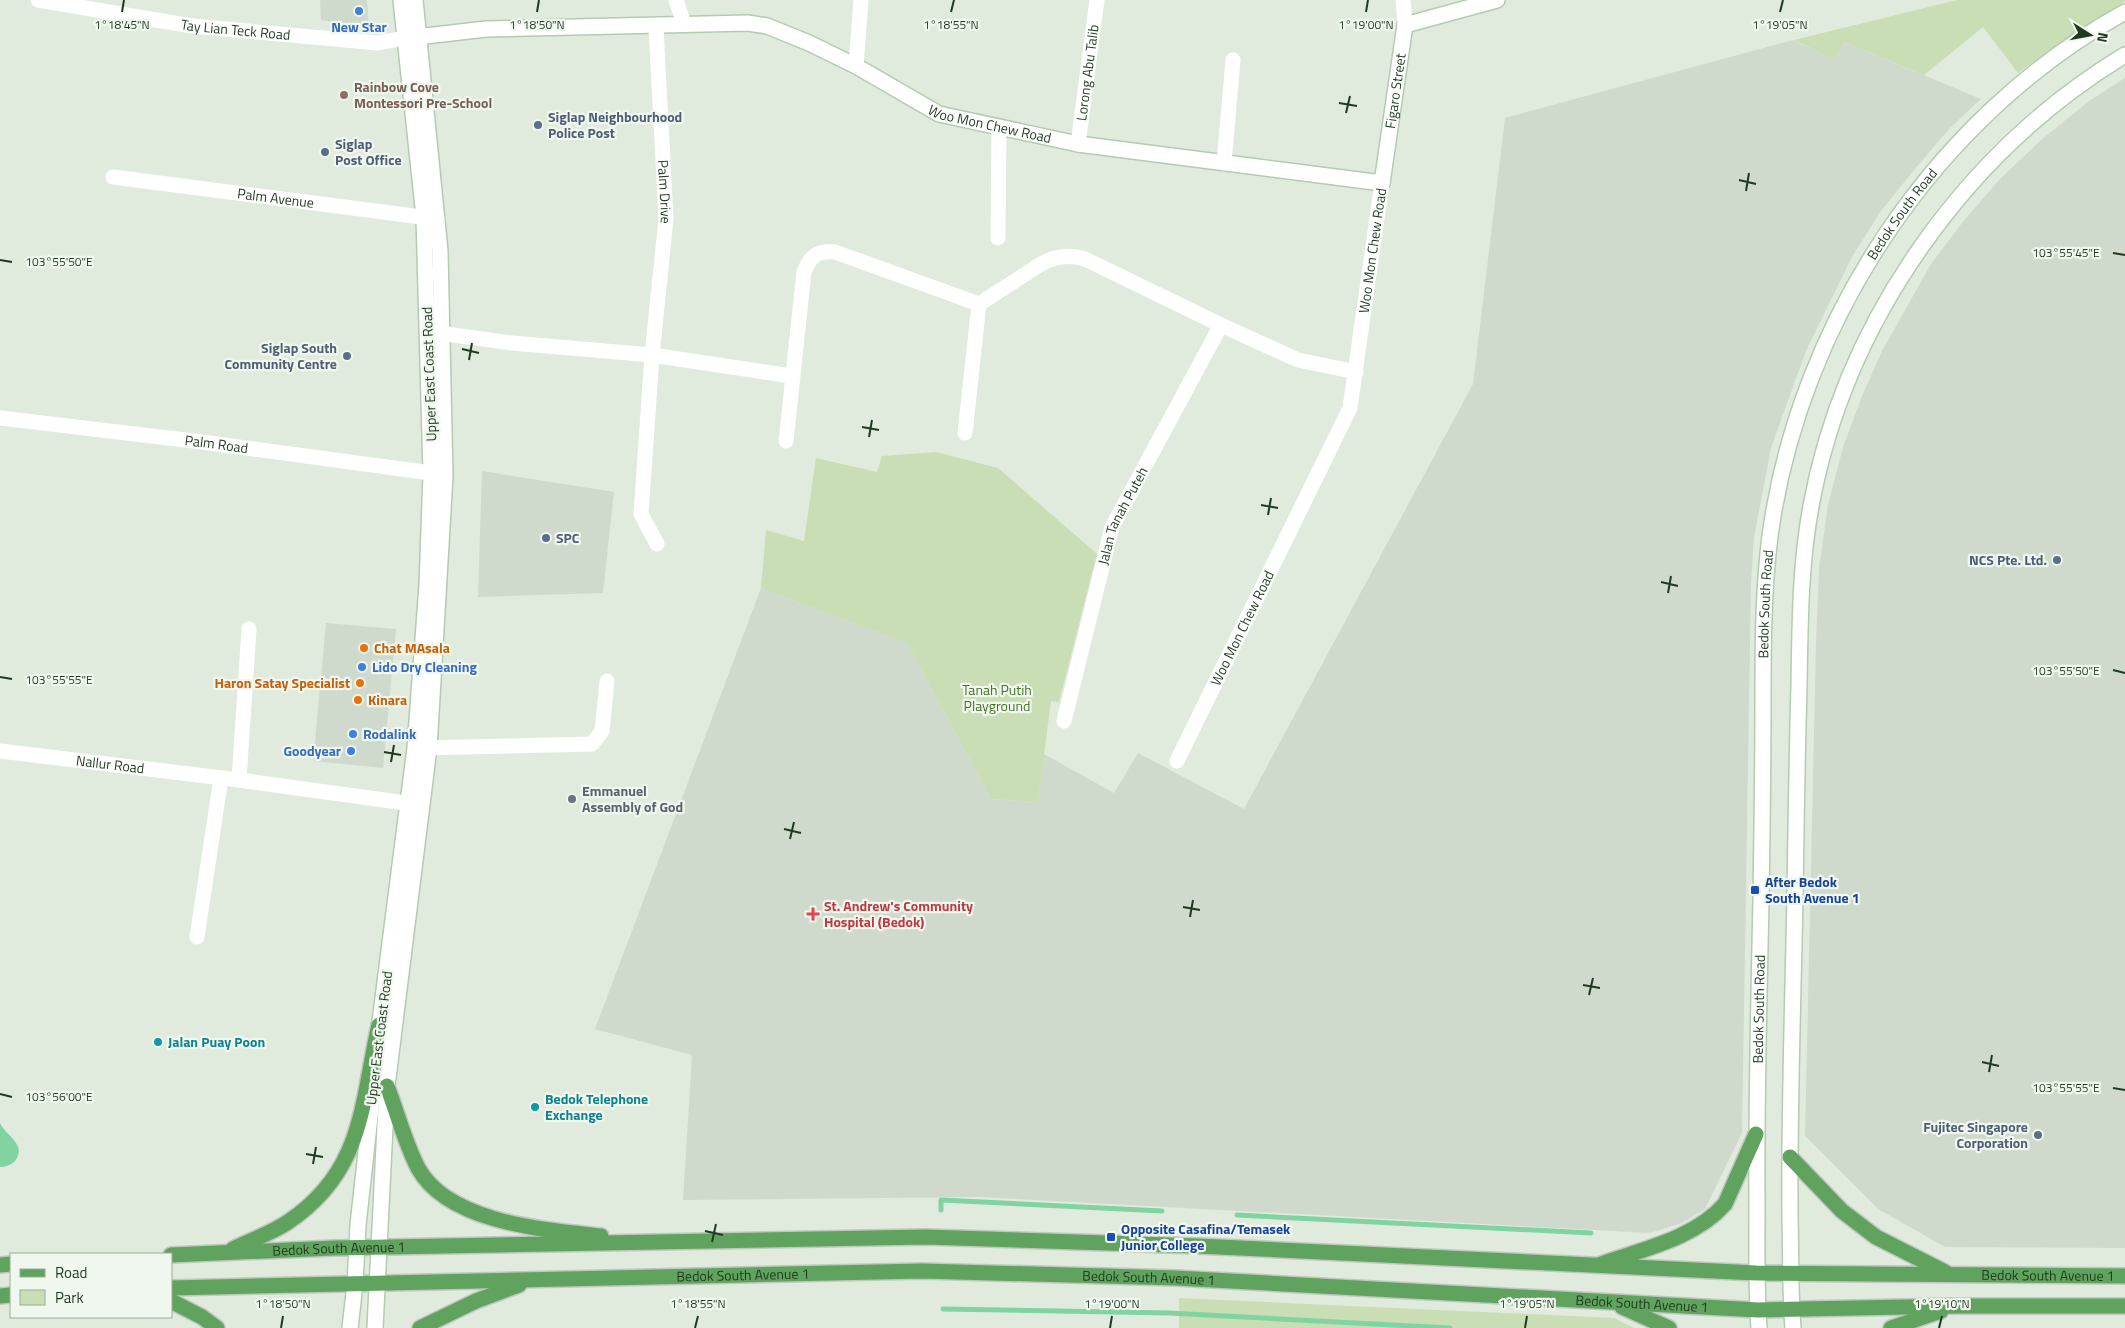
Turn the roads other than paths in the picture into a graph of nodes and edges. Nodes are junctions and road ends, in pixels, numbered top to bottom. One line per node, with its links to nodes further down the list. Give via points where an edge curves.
1 (38, 0): 13 (street, Tay Lian Teck Road, via 192,26 378,43)
2 (401, 0): 13 (street, Upper East Coast Road)
3 (415, 0): 13 (street, Upper East Coast Road)
4 (676, 0): 10 (street)
5 (861, 0): 16 (street)
6 (1097, 0): 18 (street, Lorong Abu Talib)
7 (1403, 0): 11 (street, Figaro Street)
8 (1497, 0): 11 (street)
9 (2125, 12): 48 (street, Bedok South Road, via 2060,54 2004,99 1961,142 1894,222 1865,267 1820,357 1786,452 1776,496 1766,584)
10 (684, 24): 12 (street, Woo Mon Chew Road); 16 (street, Woo Mon Chew Road, via 748,23 767,26)
11 (1405, 25): 21 (street, Figaro Street)
12 (656, 27): 13 (street, Woo Mon Chew Road, via 486,29); 27 (street, Palm Drive, via 666,219)
13 (411, 37): 22 (street, Upper East Coast Road)
14 (2125, 55): 49 (street, via 2082,83 2031,124 1953,206 1892,290 1850,375 1834,418 1811,504 1802,587)
15 (1233, 60): 19 (street)
16 (856, 66): 17 (street, Woo Mon Chew Road, via 939,114)
17 (999, 128): 18 (street, Woo Mon Chew Road); 23 (street)
18 (1078, 144): 19 (street, Woo Mon Chew Road)
19 (1224, 163): 21 (street, Woo Mon Chew Road)
20 (113, 177): 22 (street, Palm Avenue)
21 (1382, 182): 28 (street, Woo Mon Chew Road)
22 (431, 218): 26 (street, Upper East Coast Road)
23 (998, 238)
24 (980, 304): 25 (street, via 1052,258 1076,256); 29 (street, via 824,250 808,261 804,272); 31 (street)
25 (1221, 326): 28 (street, via 1298,360); 37 (street, Jalan Tanah Puteh, via 1112,527)
26 (434, 333): 27 (street); 33 (street, Upper East Coast Road); 38 (street, Upper East Coast Road, via 445,476)
27 (652, 356): 29 (street); 34 (street, Palm Drive, via 641,514)
28 (1356, 372): 40 (street, Woo Mon Chew Road, via 1350,408)
29 (791, 376): 32 (street)
30 (0, 418): 33 (street, Palm Road)
31 (965, 433)
32 (786, 441)
33 (432, 473): 38 (street, Upper East Coast Road)
34 (657, 544)
35 (249, 629): 42 (street)
36 (607, 681): 38 (street, via 602,731 592,744)
37 (1064, 721)
38 (422, 748): 43 (street, Upper East Coast Road)
39 (0, 751): 41 (street, Nallur Road)
40 (1177, 761)
41 (221, 778): 42 (street, Nallur Road); 44 (street)
42 (239, 780): 43 (street, Nallur Road)
43 (415, 804): 45 (street, Upper East Coast Road)
44 (197, 937)
45 (397, 949): 46 (street, Upper East Coast Road); 47 (street, Upper East Coast Road)
46 (379, 1024): 51 (street, Upper East Coast Road); 53 (main road, via 364,1109 346,1160 330,1185 288,1223)
47 (387, 1086): 50 (main road, via 418,1168 439,1191 464,1209 530,1228); 52 (street, Upper East Coast Road)
48 (1756, 1134): 55 (main road, via 1725,1204 1717,1213 1686,1234); 56 (street, Bedok South Road)
49 (1790, 1156): 57 (street); 58 (main road, via 1842,1211 1876,1237)
50 (660, 1243): 52 (main road, Bedok South Avenue 1); 55 (main road, Bedok South Avenue 1, via 926,1237 1198,1246)
51 (356, 1248): 52 (main road, Bedok South Avenue 1); 53 (main road, Bedok South Avenue 1); 62 (street, Upper East Coast Road)
52 (380, 1248): 61 (street, Upper East Coast Road)
53 (227, 1252): 54 (main road, Bedok South Avenue 1)
54 (172, 1254)
55 (1592, 1267): 56 (main road, Bedok South Avenue 1)
56 (1756, 1273): 57 (main road, Bedok South Avenue 1); 68 (street, Bedok South Road)
57 (1791, 1274): 58 (main road, Bedok South Avenue 1); 69 (street)
58 (1948, 1274): 59 (main road, Bedok South Avenue 1)
59 (2125, 1276)
60 (530, 1281): 61 (main road, Bedok South Avenue 1); 65 (main road, Bedok South Avenue 1, via 931,1271 1176,1278); 73 (main road, via 476,1301)
61 (378, 1283): 62 (main road, Bedok South Avenue 1); 72 (street, Upper East Coast Road)
62 (355, 1284): 63 (main road, Bedok South Avenue 1); 71 (street, Upper East Coast Road)
63 (172, 1288)
64 (172, 1302): 70 (main road)
65 (1614, 1303): 68 (main road, Bedok South Avenue 1); 74 (main road)
66 (1957, 1306): 67 (main road, Bedok South Avenue 1); 69 (main road, Bedok South Avenue 1); 77 (main road)
67 (2125, 1306)
68 (1758, 1310): 69 (main road, Bedok South Avenue 1); 75 (street, Bedok South Road)
69 (1792, 1310): 76 (street)
70 (216, 1328)
71 (350, 1328)
72 (375, 1328)
73 (420, 1328)
74 (1669, 1328)
75 (1760, 1328)
76 (1793, 1328)
77 (1892, 1328)

